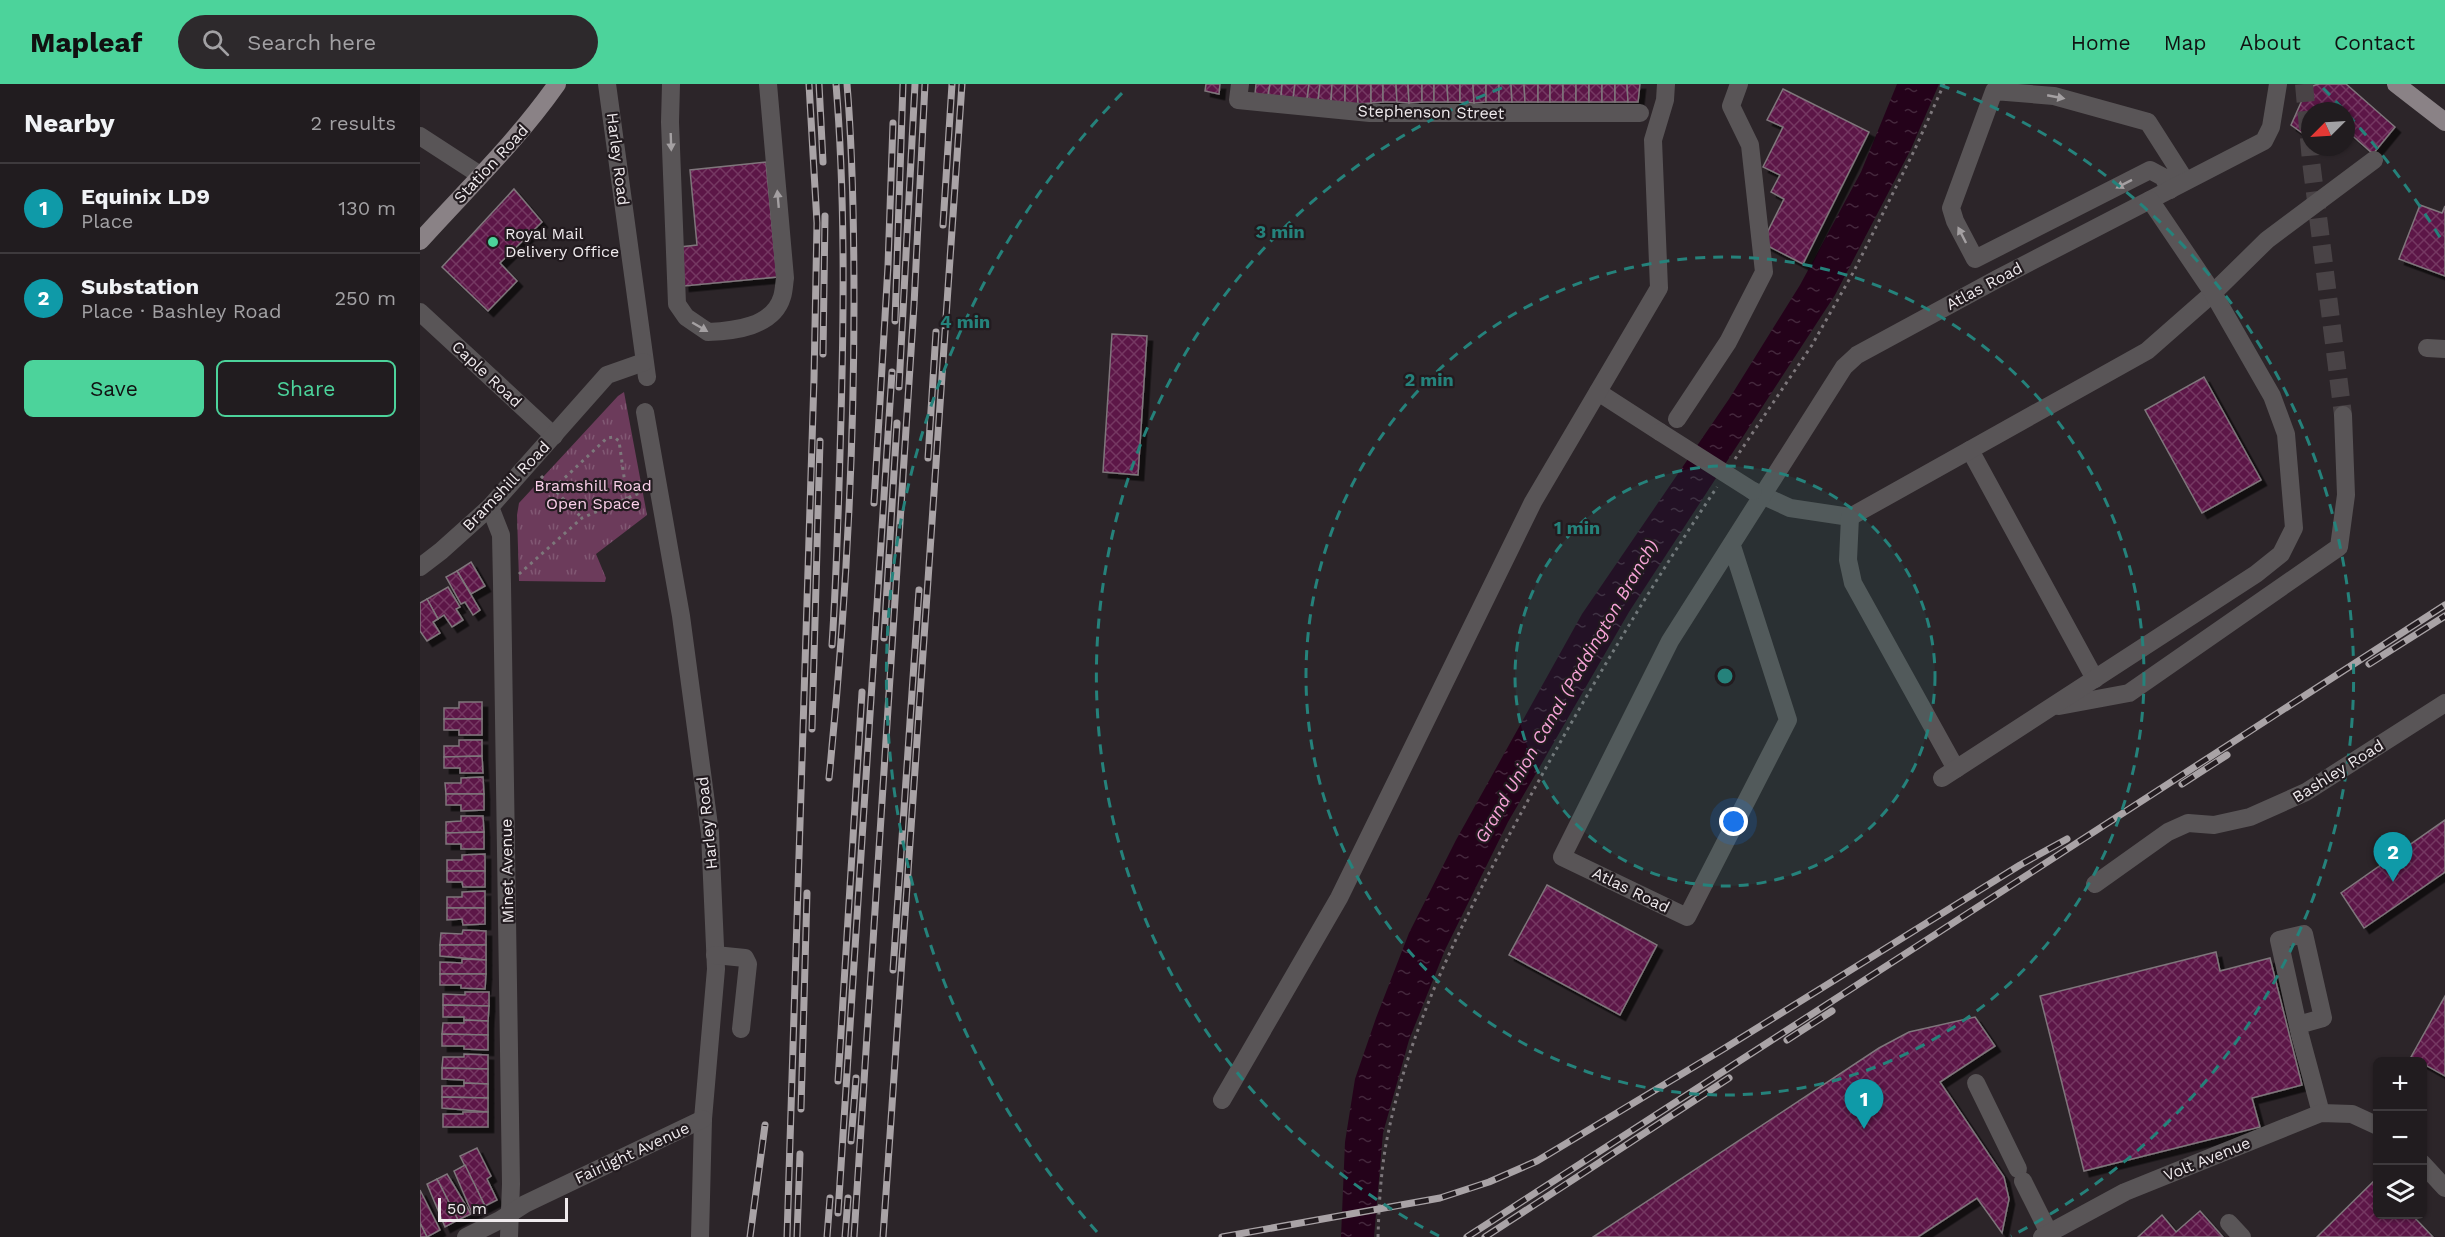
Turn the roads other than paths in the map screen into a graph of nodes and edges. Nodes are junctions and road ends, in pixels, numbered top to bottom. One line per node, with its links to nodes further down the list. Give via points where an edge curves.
1 (557, 84): 14 (main road, Station Road, via 513,142)
2 (607, 84): 20 (street, Harley Road)
3 (671, 84): 4 (street, one-way to 4, via 678,304 686,317 708,332 749,327 764,320 782,297 785,278)
4 (768, 84)
5 (1240, 84): 10 (street, Stephenson Street, via 1238,100 1370,113)
6 (1666, 84): 21 (street, via 1653,140 1659,288)
7 (1739, 84): 24 (street, via 1731,106 1750,145 1764,272 1728,342)
8 (2278, 84): 15 (street, Atlas Road, via 2271,127 2264,141)
9 (2396, 84): 11 (main road)
10 (1640, 113)
11 (2445, 122)
12 (420, 136): 14 (street)
13 (2374, 160): 18 (street, via 2267,240)
14 (480, 175): 17 (main road, Station Road)
15 (2177, 185): 15 (street, one-way to 15, via 2150,170 1975,259 1954,221 1951,207 1994,91 2054,96 2148,122); 16 (street, Atlas Road)
16 (2150, 200): 18 (street); 27 (street, Atlas Road, via 1857,355 1844,367)
17 (420, 241)
18 (2213, 293): 26 (street, via 2147,351); 32 (street, via 2272,396 2286,434 2294,528 2281,554 2264,567)
19 (420, 312): 25 (street, Caple Road)
20 (646, 370): 25 (street, Bramshill Road, via 607,375)
21 (1598, 392): 27 (street, bridge); 40 (street, via 1533,502 1338,898)
22 (645, 412): 36 (street, Harley Road, via 681,616 710,833)
23 (2343, 416): 34 (street, via 2346,495 2339,547 2129,693)
24 (1677, 419)
25 (550, 440): 28 (street, Bramshill Road, via 534,467)
26 (1970, 450): 29 (street); 32 (street)
27 (1757, 494): 29 (street, via 1790,508); 30 (street, Atlas Road)
28 (490, 507): 31 (street, Bramshill Road); 46 (street, Minet Avenue, via 501,535)
29 (1850, 517): 34 (street, via 1848,560 1853,583 1949,773)
30 (1732, 546): 30 (street, Atlas Road, via 1788,720 1687,917 1562,857 1670,641)
31 (420, 567)
32 (2095, 679): 34 (street)
33 (2445, 704): 35 (street, Bashley Road, via 2306,792 2250,817 2214,825 2188,823 2168,832)
34 (2052, 707)
35 (2095, 884)
36 (715, 955): 38 (street, via 745,958 748,964); 42 (street, Harley Road)
37 (2298, 1025): 41 (street)
38 (741, 1029)
39 (1976, 1083): 48 (street)
40 (1222, 1100)
41 (2320, 1113): 43 (street, Volt Avenue, via 2352,1114); 48 (street, Volt Avenue, via 2125,1192)
42 (703, 1119): 46 (street, Fairlight Avenue); 51 (street, Harley Road)
43 (2373, 1124)
44 (2424, 1165): 45 (street)
45 (2445, 1188)
46 (511, 1213): 49 (street, Fairlight Avenue); 50 (street, Minet Avenue)
47 (2229, 1223): 52 (street)
48 (2045, 1235)
49 (466, 1237)
50 (509, 1237)
51 (700, 1237)
52 (2242, 1237)

